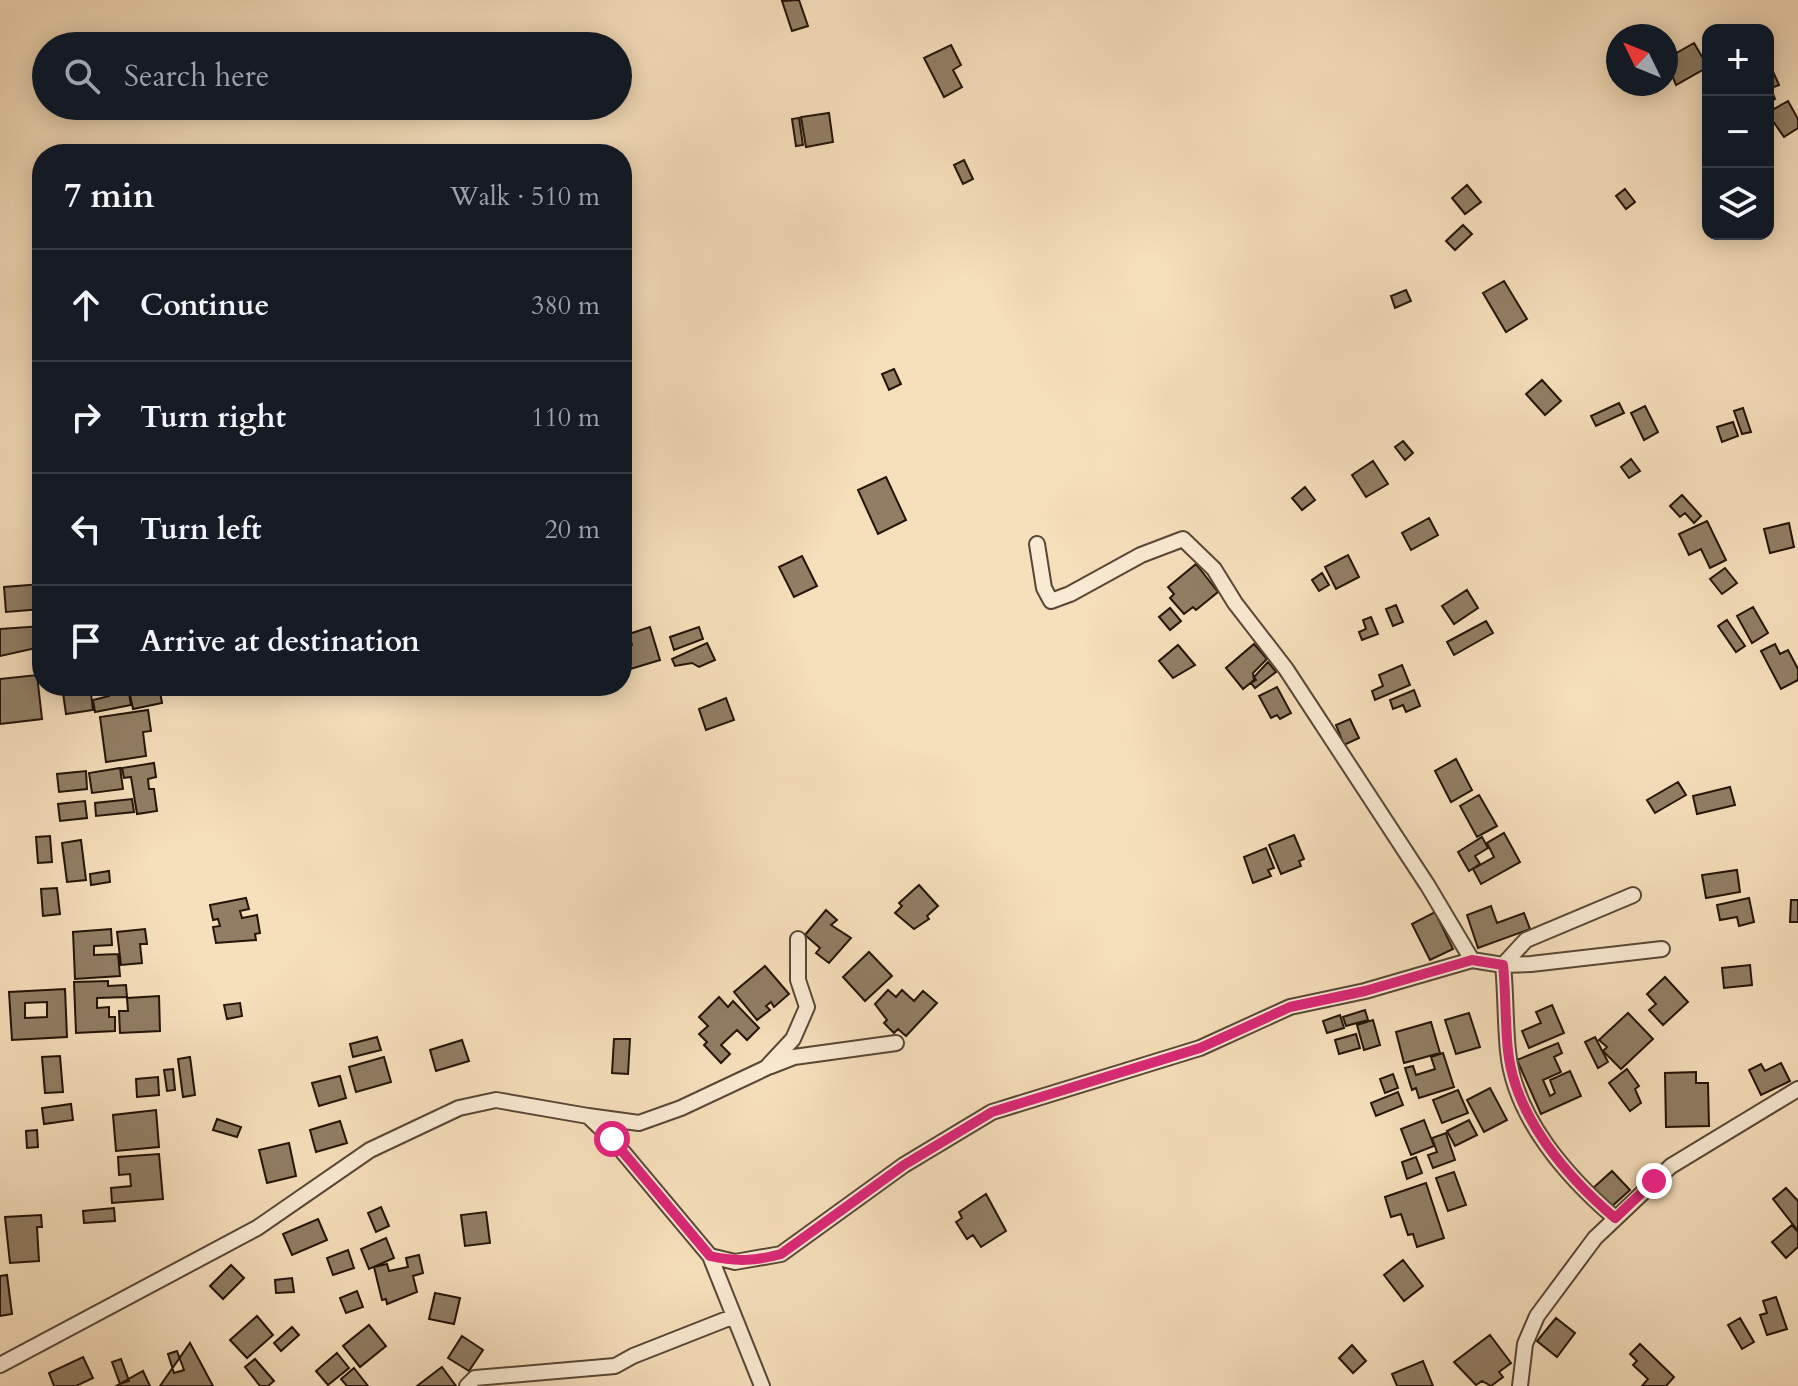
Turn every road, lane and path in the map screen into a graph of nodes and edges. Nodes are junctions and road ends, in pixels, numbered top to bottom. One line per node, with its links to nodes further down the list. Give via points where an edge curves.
1 (1037, 544): 5 (street, via 1051,601 1183,539 1214,569 1294,681)
2 (1633, 895): 6 (street, via 1526,940)
3 (798, 939): 8 (street, via 798,980 807,1007 793,1039)
4 (1662, 949): 6 (street)
5 (1472, 960): 6 (street); 12 (street, via 1290,1007 1200,1048 992,1112 904,1165 781,1254 735,1262)
6 (1503, 965): 11 (street, via 1508,1053 1529,1116 1587,1194)
7 (896, 1043): 8 (street, via 794,1057)
8 (766, 1068): 10 (street, via 639,1123)
9 (1798, 1089): 11 (street, via 1671,1166)
10 (588, 1116): 12 (street); 14 (street, via 496,1100 459,1108 370,1150 257,1228)
11 (1615, 1218): 15 (street, via 1537,1316 1525,1344)
12 (710, 1256): 13 (street)
13 (732, 1317): 16 (street, via 615,1366 475,1378); 17 (street)
14 (0, 1365)
15 (1525, 1385)
16 (467, 1386)
17 (762, 1386)

